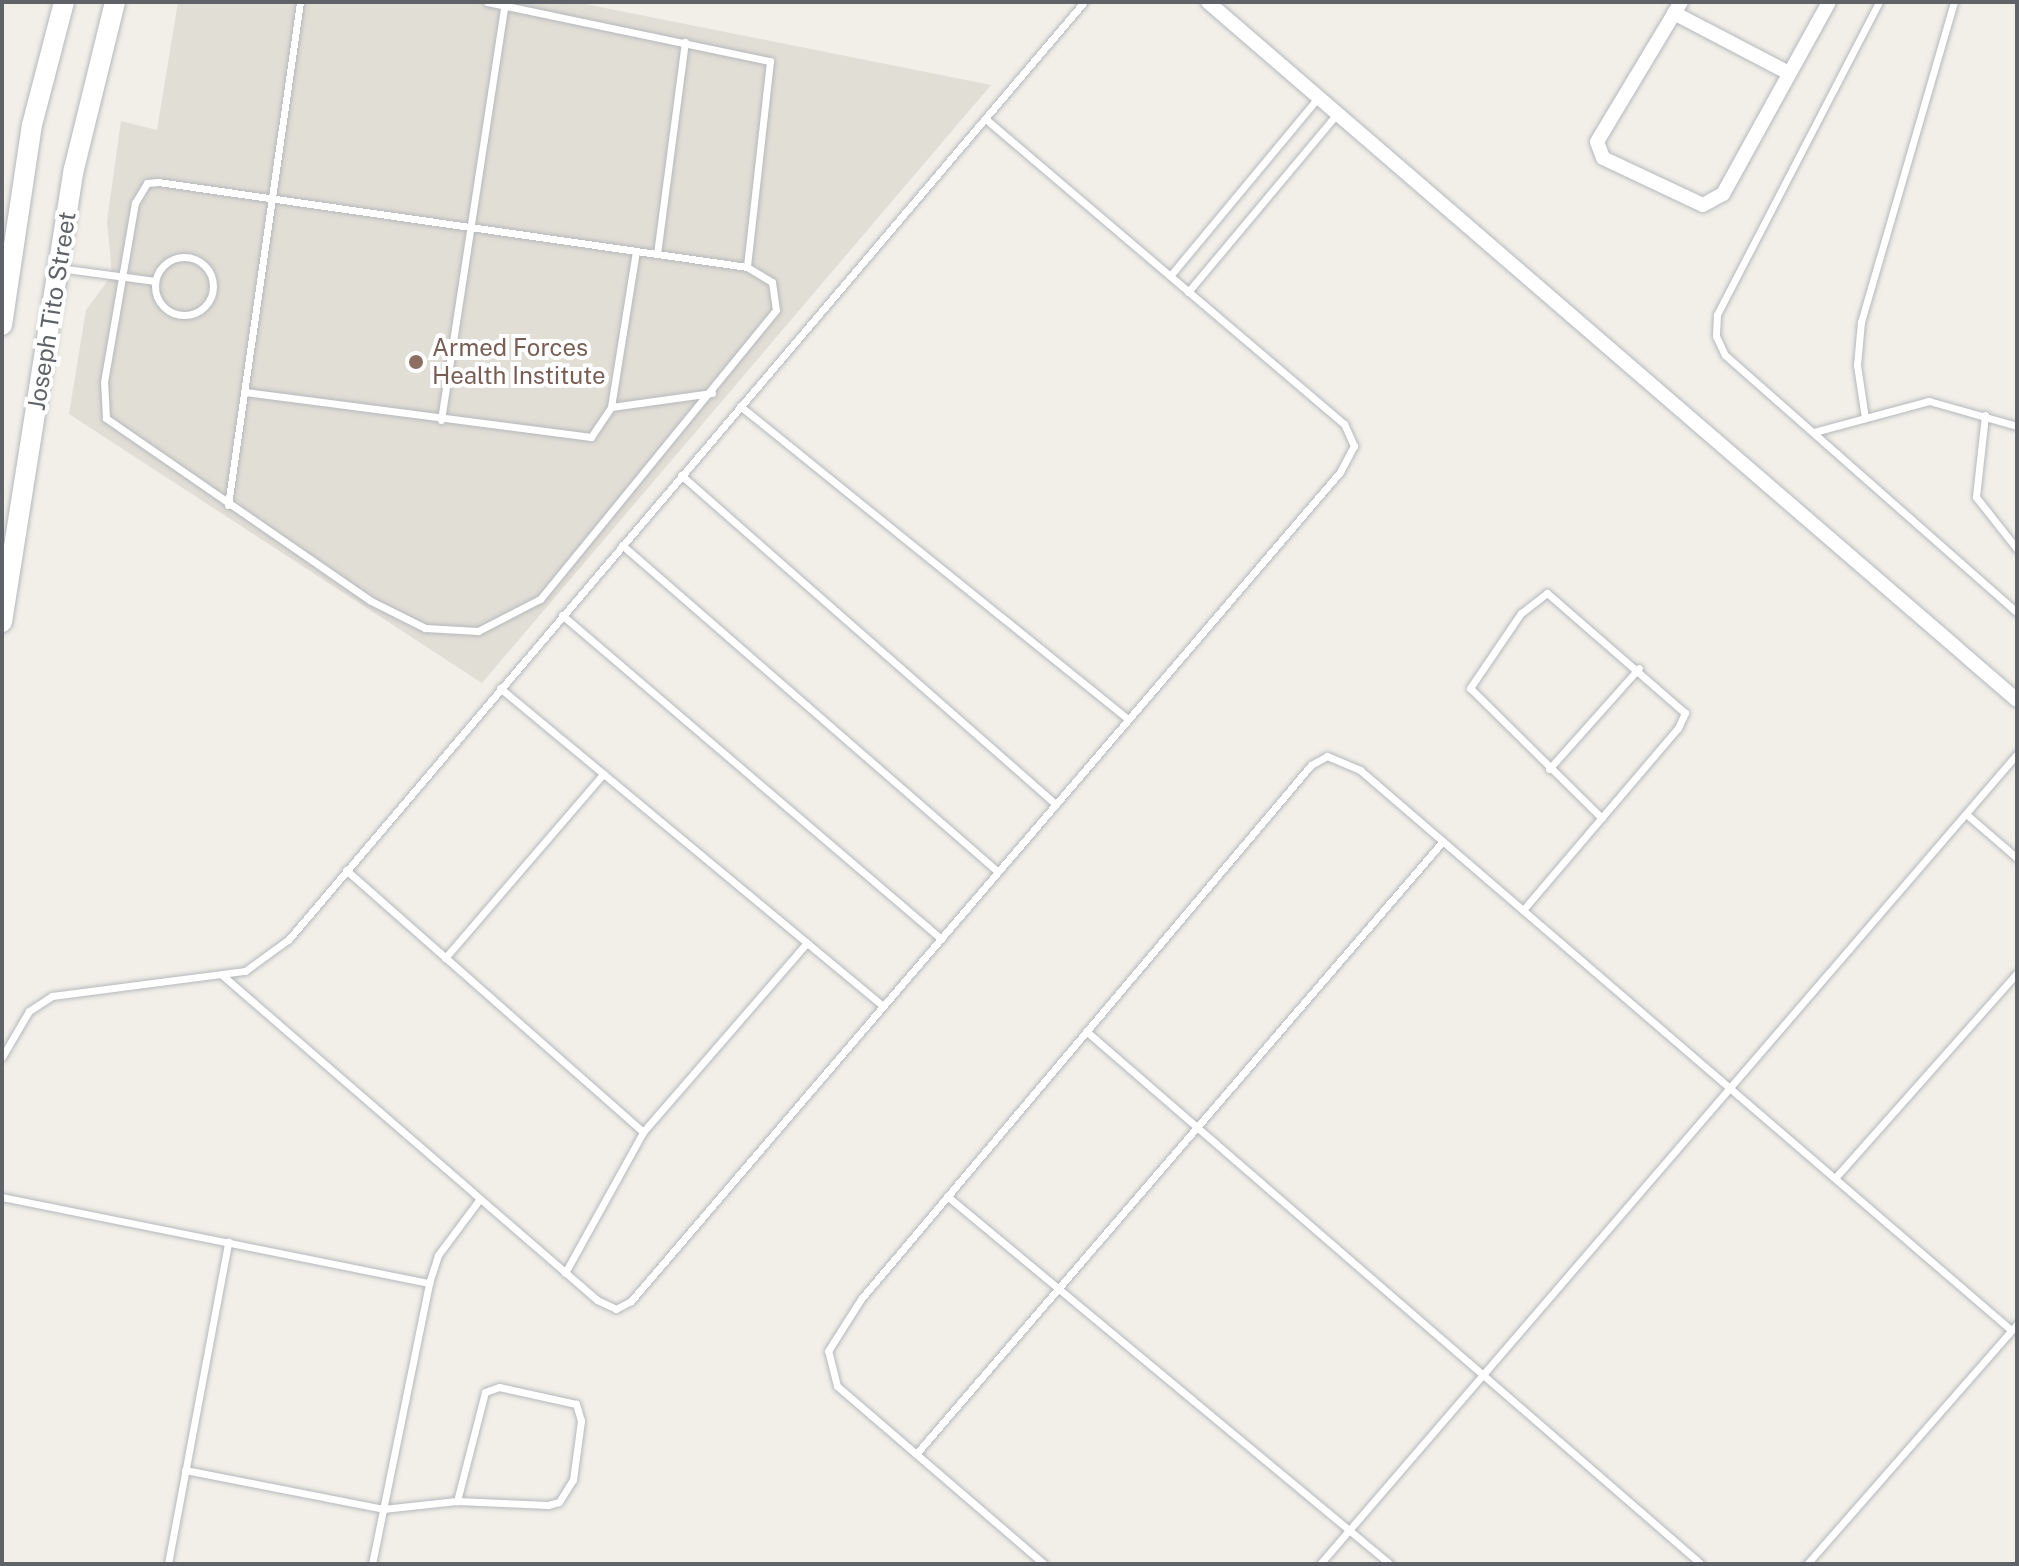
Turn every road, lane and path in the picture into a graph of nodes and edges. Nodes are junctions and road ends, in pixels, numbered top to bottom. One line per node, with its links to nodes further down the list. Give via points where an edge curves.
1 (64, 2): 27 (main road, Joseph Tito Street, via 32,125)
2 (115, 2): 22 (main road, Joseph Tito Street, via 85,113)
3 (300, 2): 17 (lane)
4 (487, 2): 10 (lane)
5 (1084, 2): 16 (lane)
6 (1208, 2): 14 (street)
7 (1829, 2): 13 (street)
8 (1879, 2): 36 (lane, via 1715,325 1725,355)
9 (1954, 2): 33 (lane, via 1861,322 1857,365)
10 (504, 6): 12 (lane); 18 (lane)
11 (1677, 7): 13 (street); 13 (street, via 1600,125 1603,158 1711,204)
12 (685, 42): 20 (lane); 21 (lane, via 760,56 774,71)
13 (1789, 73)
14 (1318, 98): 15 (street); 24 (lane)
15 (1337, 114): 26 (lane); 46 (street)
16 (985, 119): 24 (lane); 30 (lane)
17 (274, 198): 18 (lane); 23 (lane, via 147,183 135,203); 28 (lane)
18 (472, 226): 19 (lane); 34 (lane)
19 (636, 251): 20 (lane); 31 (lane)
20 (657, 254): 21 (lane)
21 (747, 267): 29 (lane, via 772,282 776,310)
22 (59, 268): 23 (lane); 43 (main road, Joseph Tito Street)
23 (124, 275): 25 (lane); 38 (lane, via 101,402 106,418)
24 (1170, 276): 26 (lane)
25 (155, 281): 25 (lane, via 161,303 180,314 201,309 213,290 207,268 188,257 167,262)
26 (1188, 292): 47 (lane, via 1344,424 1354,446)
27 (2, 325)
28 (245, 392): 34 (lane); 38 (lane)
29 (712, 393): 31 (lane); 38 (lane, via 540,599 478,631 454,634 402,619)
30 (740, 406): 37 (lane); 47 (lane)
31 (611, 407): 34 (lane, via 591,437)
32 (1985, 415): 33 (lane, via 1938,401); 35 (lane); 40 (lane, via 1976,497)
33 (1865, 418): 36 (lane)
34 (441, 420)
35 (2017, 426)
36 (1814, 432): 41 (lane)
37 (681, 475): 39 (lane); 51 (lane)
38 (228, 505)
39 (622, 545): 42 (lane); 57 (lane)
40 (2017, 549)
41 (2017, 612)
42 (562, 615): 45 (lane); 59 (lane)
43 (2, 622)
44 (1639, 668): 49 (lane); 49 (lane, via 1554,594 1538,596 1521,613 1470,688); 53 (lane, via 1683,707 1684,720)
45 (500, 688): 50 (lane); 56 (lane)
46 (2017, 700)
47 (1128, 719): 51 (lane)
48 (2017, 754): 52 (lane)
49 (1549, 769): 53 (lane)
50 (603, 774): 60 (lane); 61 (lane)
51 (1056, 804): 57 (lane)
52 (1966, 814): 55 (lane); 67 (lane)
53 (1602, 818): 58 (lane)
54 (1443, 841): 58 (lane); 65 (lane, via 1360,770 1327,756 1311,765); 68 (lane)
55 (2017, 858)
56 (346, 870): 61 (lane); 63 (lane, via 266,959)
57 (998, 872): 59 (lane)
58 (1523, 910): 67 (lane)
59 (941, 939): 64 (lane)
60 (807, 943): 64 (lane); 69 (lane)
61 (445, 958): 69 (lane)
62 (2017, 973): 70 (lane)
63 (222, 975): 66 (lane, via 79,987 52,996 29,1011); 73 (lane)
64 (883, 1006): 75 (lane, via 631,1301 607,1307)
65 (1086, 1031): 68 (lane); 71 (lane)
66 (2, 1057)
67 (1731, 1089): 70 (lane); 79 (lane)
68 (1195, 1129): 77 (lane); 79 (lane)
69 (643, 1132): 75 (lane)
70 (1835, 1178): 78 (lane)
71 (947, 1196): 77 (lane); 80 (lane, via 861,1299 828,1351 837,1386)
72 (2, 1197): 74 (lane)
73 (479, 1200): 75 (lane); 76 (lane, via 438,1255)
74 (228, 1242): 76 (lane); 81 (lane)
75 (565, 1273)
76 (429, 1283): 83 (lane)
77 (1059, 1288): 80 (lane); 84 (lane)
78 (2014, 1327): 91 (lane)
79 (1484, 1375): 84 (lane); 90 (lane)
80 (916, 1454): 87 (lane)
81 (185, 1470): 83 (lane); 85 (lane)
82 (457, 1501): 82 (lane, via 559,1502 573,1480 581,1421 576,1404 499,1387 485,1392); 83 (lane)
83 (383, 1509): 86 (lane)
84 (1350, 1530): 88 (lane); 89 (lane)
85 (168, 1564)
86 (372, 1564)
87 (1044, 1564)
88 (1320, 1564)
89 (1390, 1564)
90 (1701, 1564)
91 (1807, 1564)

